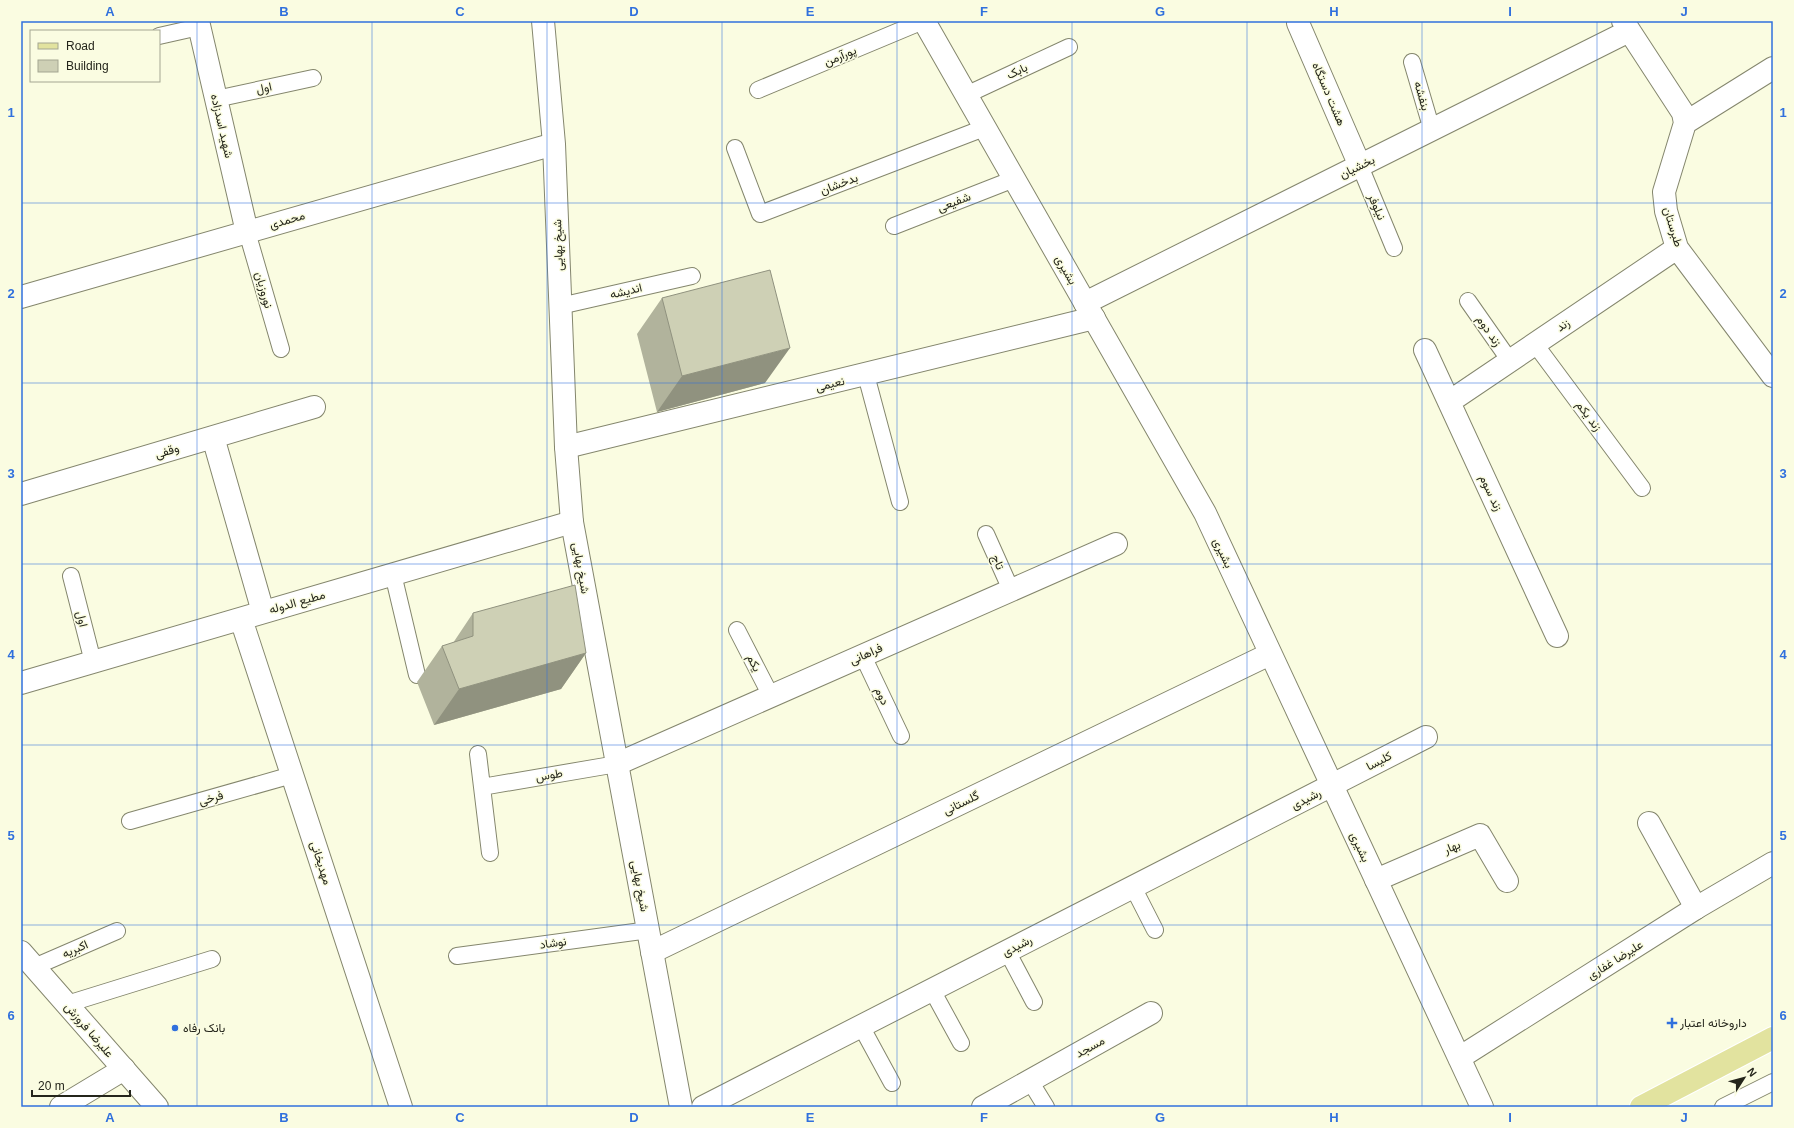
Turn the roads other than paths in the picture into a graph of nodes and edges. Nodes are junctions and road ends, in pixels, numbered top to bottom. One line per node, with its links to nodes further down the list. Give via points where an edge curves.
1 (543, 21): 17 (street, شیخ بهایی)
2 (924, 21): 11 (lane, پورآرمن); 12 (street, بشیری)
3 (1298, 23): 19 (street, هشت دستگاه)
4 (198, 24): 6 (lane); 13 (street, شهید اسدزاده)
5 (1626, 26): 14 (street, via 1678,104); 16 (street, بخشیان)
6 (160, 36)
7 (1068, 47): 12 (lane, بابک)
8 (1412, 62): 16 (lane, بنفشه)
9 (1773, 68): 14 (street)
10 (313, 78): 13 (lane, اول)
11 (758, 90)
12 (966, 95): 15 (street, بشیری)
13 (216, 99): 22 (street, شهید اسدزاده)
14 (1685, 123): 24 (street, طبرستان, via 1664,192 1666,211)
15 (984, 128): 18 (lane, بدخشان, via 760,214); 20 (street, بشیری)
16 (1432, 130): 19 (street, بخشیان)
17 (554, 144): 22 (street, محمدی); 28 (street, شیخ بهایی)
18 (735, 148)
19 (1360, 166): 23 (lane, نیلوفر); 29 (street, بخشیان)
20 (1014, 179): 21 (lane, شفیعی); 29 (street, بشیری)
21 (894, 226)
22 (247, 232): 26 (street, محمدی); 31 (lane, نوروزیان)
23 (1394, 248)
24 (1677, 248): 30 (street, زند); 35 (street, طبرستان)
25 (692, 276): 28 (lane, اندیشه)
26 (21, 297)
27 (1468, 301): 33 (lane, زند دوم)
28 (560, 306): 39 (street, شیخ بهایی)
29 (1089, 311): 34 (street, نعیمی); 53 (street, بشیری, via 1205,513)
30 (1535, 344): 33 (street, زند); 40 (lane, زند یکم)
31 (281, 349)
32 (1425, 350): 36 (street, زند سوم)
33 (1510, 361): 36 (street, زند)
34 (866, 375): 39 (street, نعیمی); 42 (lane)
35 (1773, 376)
36 (1449, 402): 52 (street, زند سوم)
37 (314, 408): 38 (street, وقفی)
38 (213, 437): 41 (street, وقفی); 49 (street)
39 (566, 447): 43 (street, شیخ بهایی)
40 (1642, 488)
41 (21, 494)
42 (900, 502)
43 (572, 522): 46 (street, مطیع الدوله); 62 (street, شیخ بهایی)
44 (986, 534): 48 (lane, تاج)
45 (1116, 544): 48 (street, فراهانی)
46 (393, 574): 49 (street, مطیع الدوله); 56 (lane)
47 (71, 576): 55 (lane, اول)
48 (1011, 590): 54 (street, فراهانی)
49 (263, 612): 50 (street, مطیع الدوله)
50 (241, 619): 55 (street, مطیع الدوله); 63 (street, مهدیخانی)
51 (737, 630): 58 (lane, یکم)
52 (1557, 636)
53 (1270, 654): 64 (street, بشیری); 78 (street, گلستانی)
54 (863, 656): 58 (street, فراهانی); 59 (lane, دوم)
55 (93, 662): 57 (street, مطیع الدوله)
56 (417, 675)
57 (21, 683)
58 (770, 696): 62 (street, فراهانی)
59 (901, 736)
60 (1426, 737): 64 (street, کلیسا)
61 (478, 754): 65 (lane)
62 (617, 764): 65 (lane, طوس); 74 (street, شیخ بهایی)
63 (292, 775): 66 (lane, فرخی); 96 (street, مهدیخانی)
64 (1332, 786): 70 (street, بشیری); 72 (street, رشیدی)
65 (482, 787): 68 (lane)
66 (130, 821)
67 (1649, 823): 73 (street)
68 (490, 853)
69 (1773, 863): 73 (street, علیرضا غفاری)
70 (1376, 880): 71 (street, بهار, via 1480,835); 89 (street, بشیری)
71 (1507, 880)
72 (1134, 887): 75 (lane); 77 (street, رشیدی)
73 (1696, 908): 89 (street, علیرضا غفاری)
74 (649, 930): 78 (street, شیخ بهایی); 79 (lane, نوشاد)
75 (1155, 930)
76 (117, 931): 81 (lane, اکبریه)
77 (1007, 951): 82 (street, رشیدی); 83 (lane)
78 (652, 952): 97 (street, شیخ بهایی)
79 (457, 956)
80 (212, 958): 84 (lane)
81 (27, 960): 84 (street, علیرضا فروزش)
82 (932, 990): 86 (street, رشیدی); 88 (lane)
83 (1034, 1002)
84 (67, 1004): 90 (street, علیرضا فروزش)
85 (1151, 1013): 91 (street, مسجد)
86 (861, 1026): 93 (lane); 98 (street, رشیدی)
87 (1773, 1038): 102 (main road)
88 (961, 1044)
89 (1459, 1058): 101 (street, بشیری)
90 (124, 1068): 94 (street); 95 (street, علیرضا فروزش)
91 (1030, 1081): 99 (street, مسجد); 100 (lane)
92 (1773, 1082): 103 (lane)
93 (892, 1083)
94 (61, 1107)
95 (157, 1107)
96 (401, 1107)
97 (680, 1107)
98 (703, 1107)
99 (983, 1107)
100 (1046, 1107)
101 (1482, 1107)
102 (1641, 1107)
103 (1722, 1107)

